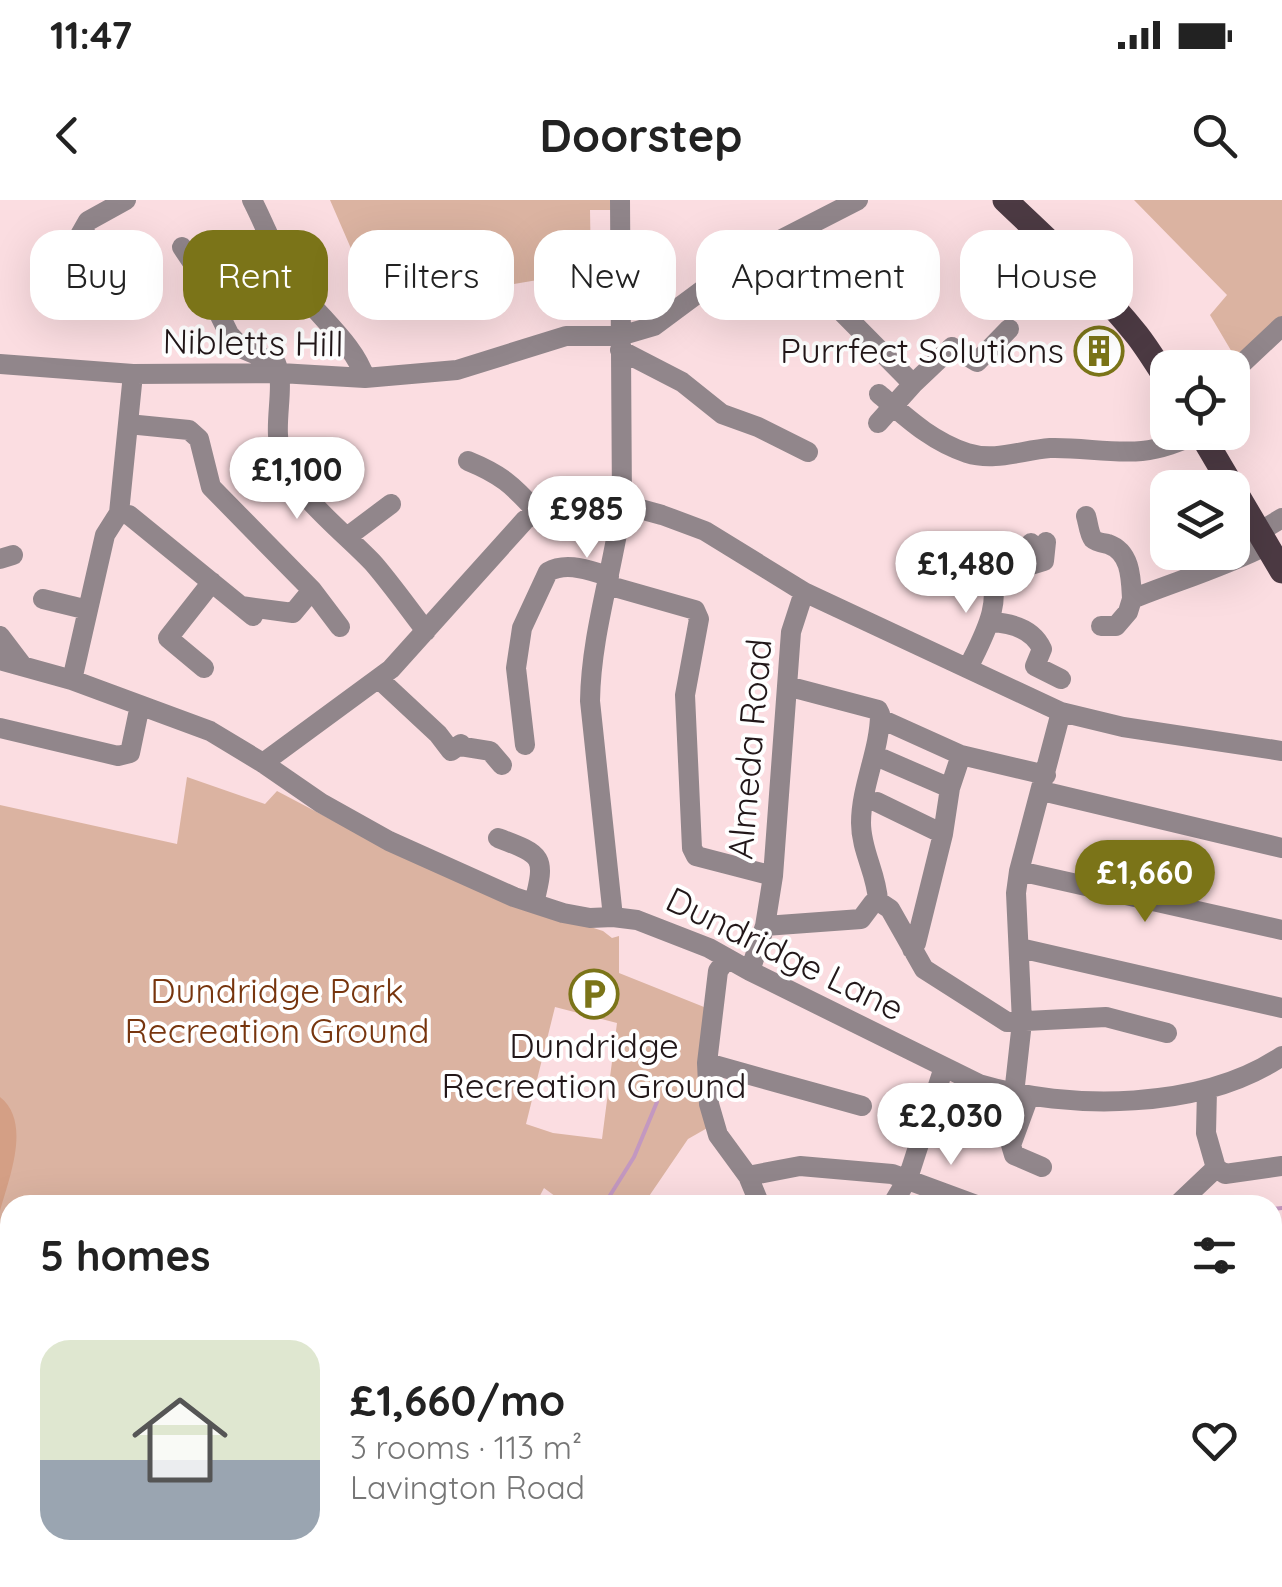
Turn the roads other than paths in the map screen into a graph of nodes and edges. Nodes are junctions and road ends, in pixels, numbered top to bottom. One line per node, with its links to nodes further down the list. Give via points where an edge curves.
1 (126, 200): 6 (street)
2 (252, 200): 17 (street, via 291,279 359,361)
3 (620, 200): 11 (street)
4 (1005, 200): 13 (main road, via 1125,321)
5 (845, 202): 11 (street, via 747,257)
6 (83, 230)
7 (182, 246): 15 (street, via 230,334 242,349 276,363)
8 (850, 320): 18 (street)
9 (1282, 326): 12 (street)
10 (1009, 329): 18 (street, via 977,362 952,347)
11 (620, 343): 17 (street, Nibletts Hill, via 566,336 458,370); 24 (street, via 722,414); 27 (street)
12 (1250, 355)
13 (1150, 356)
14 (0, 364): 16 (street, Nibletts Hill)
15 (280, 373): 16 (street, Nibletts Hill); 17 (street, Nibletts Hill); 32 (street, via 276,428 290,478)
16 (133, 374): 21 (street)
17 (365, 378)
18 (913, 384): 19 (street)
19 (885, 400): 20 (street); 22 (street, via 917,428 973,455)
20 (878, 423)
21 (128, 424): 29 (street); 40 (street, via 189,430 199,439 210,486)
22 (1150, 450)
23 (1210, 450): 33 (main road)
24 (808, 452)
25 (468, 461): 28 (street, via 498,473)
26 (391, 504): 32 (street)
27 (622, 504): 28 (street, via 572,499); 38 (street); 41 (street, via 705,531)
28 (536, 511): 48 (street)
29 (118, 513): 39 (street); 44 (street, via 104,536)
30 (1086, 516): 43 (street, via 1095,542 1126,557)
31 (1282, 518): 33 (street)
32 (348, 538): 48 (street)
33 (1263, 538): 37 (main road); 43 (street, via 1233,562)
34 (1039, 542): 36 (street)
35 (960, 554): 36 (street)
36 (1006, 570): 45 (street)
37 (1282, 570)
38 (608, 580): 62 (street, via 567,566 548,572 522,628 516,668); 75 (street, via 696,610 685,695 692,848 696,856); 78 (street, via 590,701)
39 (212, 582): 40 (street, via 247,611 293,612); 52 (street, via 161,633)
40 (312, 590): 47 (street)
41 (804, 592): 53 (street); 57 (street, Almeda Road, via 791,632)
42 (43, 599): 44 (street)
43 (1132, 599): 46 (street, via 1116,626)
44 (88, 610): 55 (street)
45 (991, 622): 53 (street); 54 (street, via 1038,640 1042,649 1035,666)
46 (1101, 626)
47 (340, 627)
48 (426, 630): 56 (street)
49 (0, 636): 51 (street)
50 (0, 660): 51 (street, Dundridge Lane)
51 (22, 665): 55 (street, Dundridge Lane)
52 (204, 668)
53 (968, 668): 59 (street)
54 (1061, 678)
55 (72, 680): 58 (street, Dundridge Lane)
56 (380, 680): 66 (street); 67 (street, via 453,750 490,751)
57 (787, 686): 60 (street, via 878,710); 75 (street, Almeda Road)
58 (140, 704): 61 (street, via 130,754); 66 (street, Dundridge Lane, via 210,731)
59 (1061, 712): 64 (street); 68 (street)
60 (881, 719): 63 (street); 76 (street, via 861,820)
61 (0, 728)
62 (524, 746)
63 (962, 755): 68 (street); 69 (street)
64 (1280, 757)
65 (883, 759): 69 (street)
66 (263, 763): 77 (street, Dundridge Lane, via 389,841)
67 (502, 765)
68 (1044, 783): 73 (street); 74 (street)
69 (950, 788): 71 (street)
70 (877, 802): 71 (street)
71 (943, 834): 82 (street)
72 (498, 838): 77 (street, via 540,860)
73 (1282, 848)
74 (1019, 870): 80 (street); 81 (street)
75 (772, 876): 79 (street, Almeda Road)
76 (878, 900): 79 (street, via 861,920); 82 (street)
77 (534, 903): 78 (street, Dundridge Lane)
78 (613, 917): 83 (street, Dundridge Lane, via 637,920)
79 (765, 926): 84 (street, Almeda Road)
80 (1282, 930)
81 (1020, 948): 85 (street); 86 (street)
82 (912, 949): 86 (street, via 924,969 1007,1022)
83 (727, 958): 84 (street, Dundridge Lane); 89 (street, via 718,971)
84 (750, 970): 90 (street, Dundridge Lane)
85 (1282, 1008)
86 (1022, 1022): 87 (street, via 1106,1017); 92 (street)
87 (1167, 1034)
88 (1282, 1056): 91 (street, Dundridge Lane)
89 (707, 1064): 93 (street); 97 (street, via 718,1134)
90 (944, 1066): 92 (street, Dundridge Lane); 98 (street)
91 (1207, 1090): 92 (street, Dundridge Lane, via 1157,1099); 96 (street, via 1206,1134)
92 (1022, 1095): 95 (street, via 1011,1151)
93 (862, 1106)
94 (1282, 1166): 96 (street, via 1225,1174)
95 (1042, 1167)
96 (1216, 1168): 102 (street)
97 (748, 1176): 98 (street, via 800,1166); 99 (street)
98 (908, 1178): 100 (street); 101 (street)
99 (756, 1195)
100 (898, 1195)
101 (951, 1195)
102 (1188, 1195)

